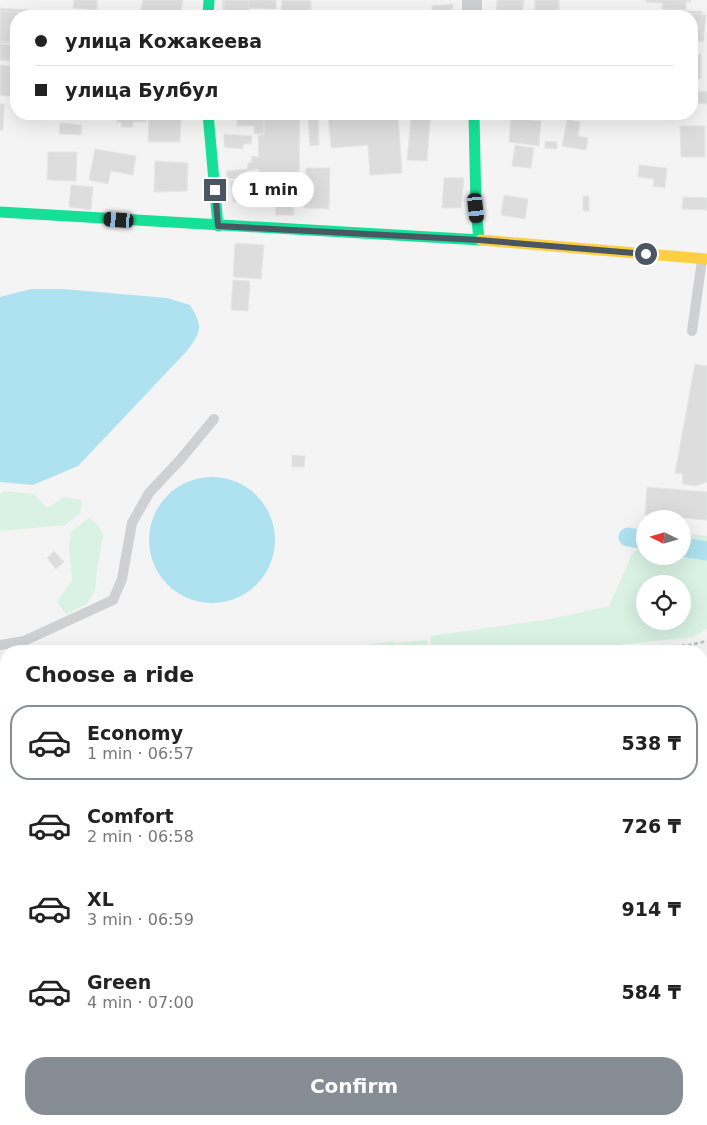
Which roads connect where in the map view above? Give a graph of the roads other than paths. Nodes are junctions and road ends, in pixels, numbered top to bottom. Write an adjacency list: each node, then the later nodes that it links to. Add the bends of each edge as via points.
1 (209, 120): 4 (street)
2 (474, 120): 5 (street)
3 (0, 212): 4 (street)
4 (218, 226): 5 (street)
5 (479, 240): 6 (street)
6 (705, 259): 7 (lane)
7 (692, 331)
8 (214, 418): 9 (lane, via 149,493 132,523 122,579 113,600 24,641)
9 (0, 645)

